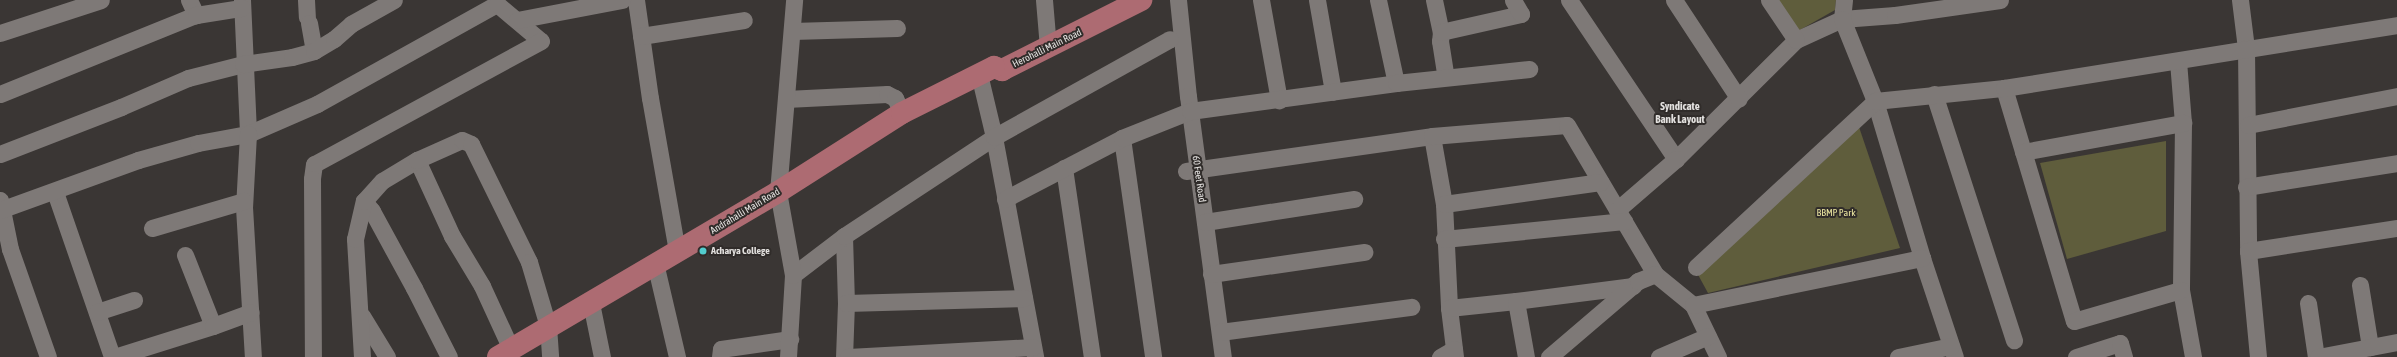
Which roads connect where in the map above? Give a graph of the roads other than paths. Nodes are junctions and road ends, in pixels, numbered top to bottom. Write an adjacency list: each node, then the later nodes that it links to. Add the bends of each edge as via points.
1 (102, 0): 31 (street)
2 (306, 0): 37 (street)
3 (394, 0): 37 (street, via 351,24 334,39)
4 (622, 0): 25 (street)
5 (636, 0): 32 (street)
6 (794, 0): 29 (street)
7 (1044, 0): 35 (street)
8 (1166, 0): 33 (street, 60 Feet Road)
9 (1178, 0): 54 (street, 60 Feet Road)
10 (1261, 0): 51 (street)
11 (1317, 0): 45 (street)
12 (1378, 0): 43 (street)
13 (1434, 0): 30 (street)
14 (1513, 0): 30 (street, via 1521,14)
15 (1569, 0): 63 (street)
16 (1674, 0): 49 (street)
17 (1769, 0): 34 (street)
18 (1844, 0): 24 (street)
19 (2000, 0): 24 (street, via 1895,15)
20 (2240, 0): 36 (street)
21 (1132, 1): 35 (main road, Herohalli Main Road)
22 (242, 4): 23 (street); 39 (street)
23 (192, 7): 46 (street)
24 (1842, 19): 34 (street); 52 (street)
25 (517, 20): 57 (street, via 497,4 317,104); 124 (street, via 542,40 314,164)
26 (744, 20): 32 (street)
27 (2397, 25): 36 (street)
28 (897, 28): 29 (street)
29 (792, 31): 50 (street)
30 (1441, 32): 42 (street)
31 (0, 33)
32 (641, 36): 84 (street)
33 (1170, 39): 54 (street, 60 Feet Road); 59 (street)
34 (1796, 40): 49 (street)
35 (1047, 42): 41 (main road, Herohalli Main Road, via 997,58)
36 (2246, 48): 38 (street); 56 (street)
37 (314, 51): 39 (street, via 292,58)
38 (2178, 61): 44 (street); 55 (street)
39 (243, 64): 57 (street); 62 (street, via 188,78)
40 (1529, 69): 42 (street)
41 (986, 71): 53 (main road, Andrahalli Main Road); 59 (street)
42 (1446, 77): 43 (street)
43 (1396, 83): 45 (street)
44 (2004, 88): 47 (street); 61 (street)
45 (1332, 92): 51 (street)
46 (0, 94)
47 (1934, 94): 52 (street); 114 (street)
48 (2397, 96): 56 (street)
49 (1739, 98): 63 (street)
50 (786, 99): 53 (street, via 887,94 895,98); 71 (street)
51 (1279, 100): 54 (street)
52 (1875, 101): 88 (street); 90 (street)
53 (902, 113): 71 (main road, Andrahalli Main Road)
54 (1184, 113): 60 (street); 67 (street, 60 Feet Road)
55 (2183, 124): 61 (street); 96 (street)
56 (2248, 125): 69 (street)
57 (248, 134): 70 (street, via 138,160); 74 (street)
58 (1432, 136): 67 (street); 68 (street, via 1567,125); 76 (street)
59 (994, 137): 72 (street); 82 (street)
60 (1122, 138): 66 (street); 136 (street)
61 (2023, 152): 96 (street, via 2074,321)
62 (0, 154)
63 (1676, 159): 78 (street)
64 (417, 160): 75 (street, via 382,181); 110 (street, via 462,140 471,144 529,262); 119 (street, via 452,236 482,286)
65 (2397, 163): 69 (street)
66 (1064, 168): 72 (street); 135 (street)
67 (1192, 171): 79 (street, 60 Feet Road); 137 (street, 60 Feet Road)
68 (1600, 182): 76 (street); 78 (street)
69 (2246, 187): 85 (street)
70 (55, 192): 77 (street); 106 (street)
71 (778, 192): 84 (main road, Andrahalli Main Road); 93 (street)
72 (1005, 198): 97 (street)
73 (1354, 199): 79 (street)
74 (244, 201): 80 (street); 107 (street)
75 (364, 202): 108 (street, via 354,239); 127 (street, via 372,211)
76 (1444, 204): 83 (street)
77 (1, 206): 121 (street, via 10,249)
78 (1621, 215): 83 (street); 92 (street)
79 (1205, 222): 91 (street, 60 Feet Road)
80 (152, 228)
81 (2397, 228): 85 (street)
82 (844, 236): 93 (street); 100 (street)
83 (1444, 239): 105 (street)
84 (677, 251): 89 (main road, Andrahalli Main Road)
85 (2248, 251): 147 (street)
86 (1364, 252): 91 (street)
87 (185, 255): 109 (street)
88 (1922, 258): 103 (street); 117 (street)
89 (655, 263): 101 (main road, Andrahalli Main Road); 130 (street)
90 (1696, 267)
91 (1211, 274): 111 (street, 60 Feet Road)
92 (1655, 274): 95 (street); 103 (street)
93 (793, 275): 113 (street)
94 (2360, 285): 116 (street)
95 (1632, 286): 99 (street); 140 (street)
96 (2181, 290): 146 (street)
97 (1024, 298): 100 (street); 118 (street)
98 (134, 300): 106 (street)
99 (1516, 301): 105 (street); 139 (street)
100 (846, 302): 133 (street)
101 (591, 303): 110 (main road, Andrahalli Main Road); 129 (street)
102 (2308, 303): 148 (street)
103 (1693, 305): 112 (street)
104 (1411, 307): 111 (street)
105 (1449, 308): 120 (street)
106 (97, 312): 122 (street)
107 (250, 312): 109 (street); 123 (street)
108 (360, 314): 125 (street); 126 (street)
109 (213, 326): 122 (street)
110 (548, 326): 119 (main road, Andrahalli Main Road); 128 (street)
111 (1220, 332): 138 (street, 60 Feet Road)
112 (1708, 336): 141 (street); 142 (street)
113 (790, 339): 131 (street, via 721,349); 132 (street)
114 (2014, 340)
115 (2397, 342): 116 (street)
116 (2370, 347): 148 (street)
117 (1953, 351): 143 (street)
118 (1034, 352): 134 (street)
119 (504, 353)
120 (1450, 354)
121 (48, 357)
122 (113, 357)
123 (253, 357)
124 (313, 357)
125 (362, 357)
126 (387, 357)
127 (449, 357)
128 (550, 357)
129 (602, 357)
130 (678, 357)
131 (720, 357)
132 (788, 357)
133 (844, 357)
134 (848, 357)
135 (1092, 357)
136 (1153, 357)
137 (1211, 357)
138 (1223, 357)
139 (1526, 357)
140 (1549, 357)
141 (1659, 357)
142 (1718, 357)
143 (1898, 357)
144 (2076, 357): 145 (street, via 2120,343)
145 (2124, 357)
146 (2193, 357)
147 (2258, 357)
148 (2317, 357)

